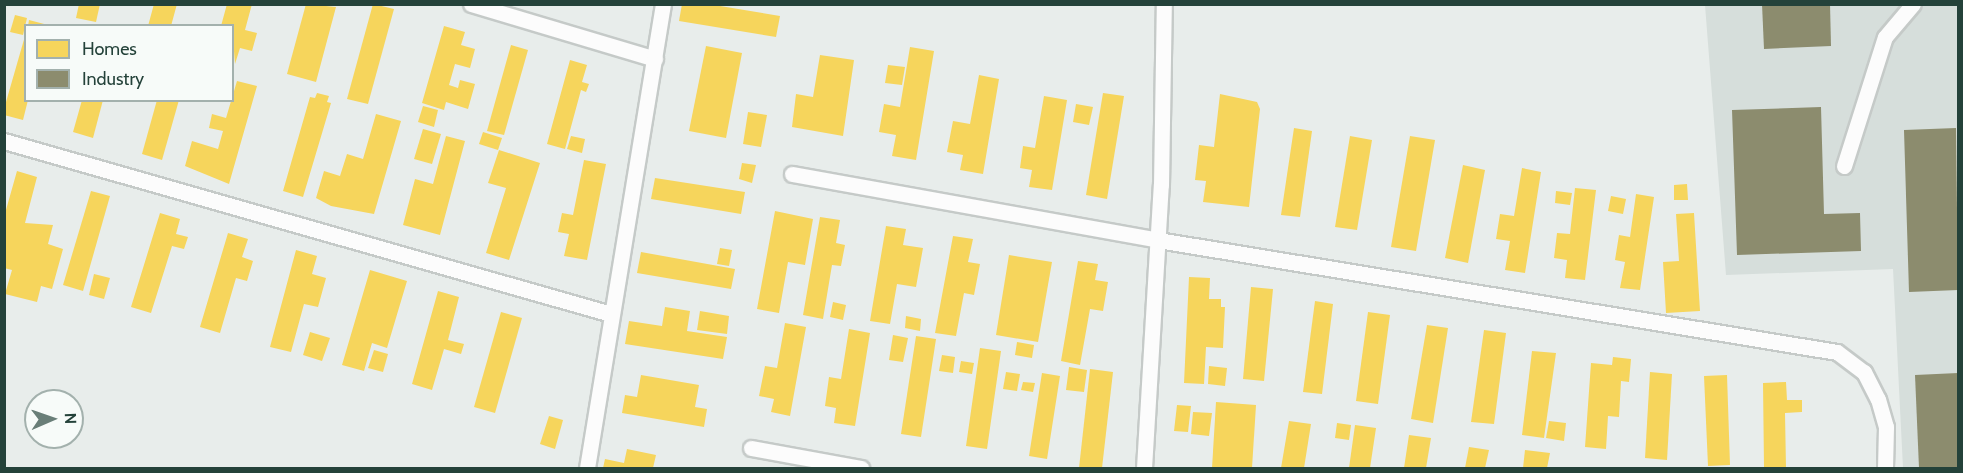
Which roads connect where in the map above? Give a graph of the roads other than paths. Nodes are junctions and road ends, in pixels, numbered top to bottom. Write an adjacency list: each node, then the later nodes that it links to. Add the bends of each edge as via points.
1 (471, 4): 5 (lane)
2 (663, 4): 5 (lane)
3 (1164, 4): 9 (lane)
4 (1913, 4): 7 (lane, via 1885,37)
5 (655, 59): 10 (lane)
6 (4, 141): 10 (lane)
7 (1844, 166)
8 (792, 174): 9 (lane)
9 (1158, 240): 14 (lane); 15 (lane, via 1836,352 1864,372 1878,399 1886,427)
10 (610, 314): 12 (lane)
11 (751, 448): 13 (lane)
12 (587, 468)
13 (861, 468)
14 (1144, 468)
15 (1885, 468)

